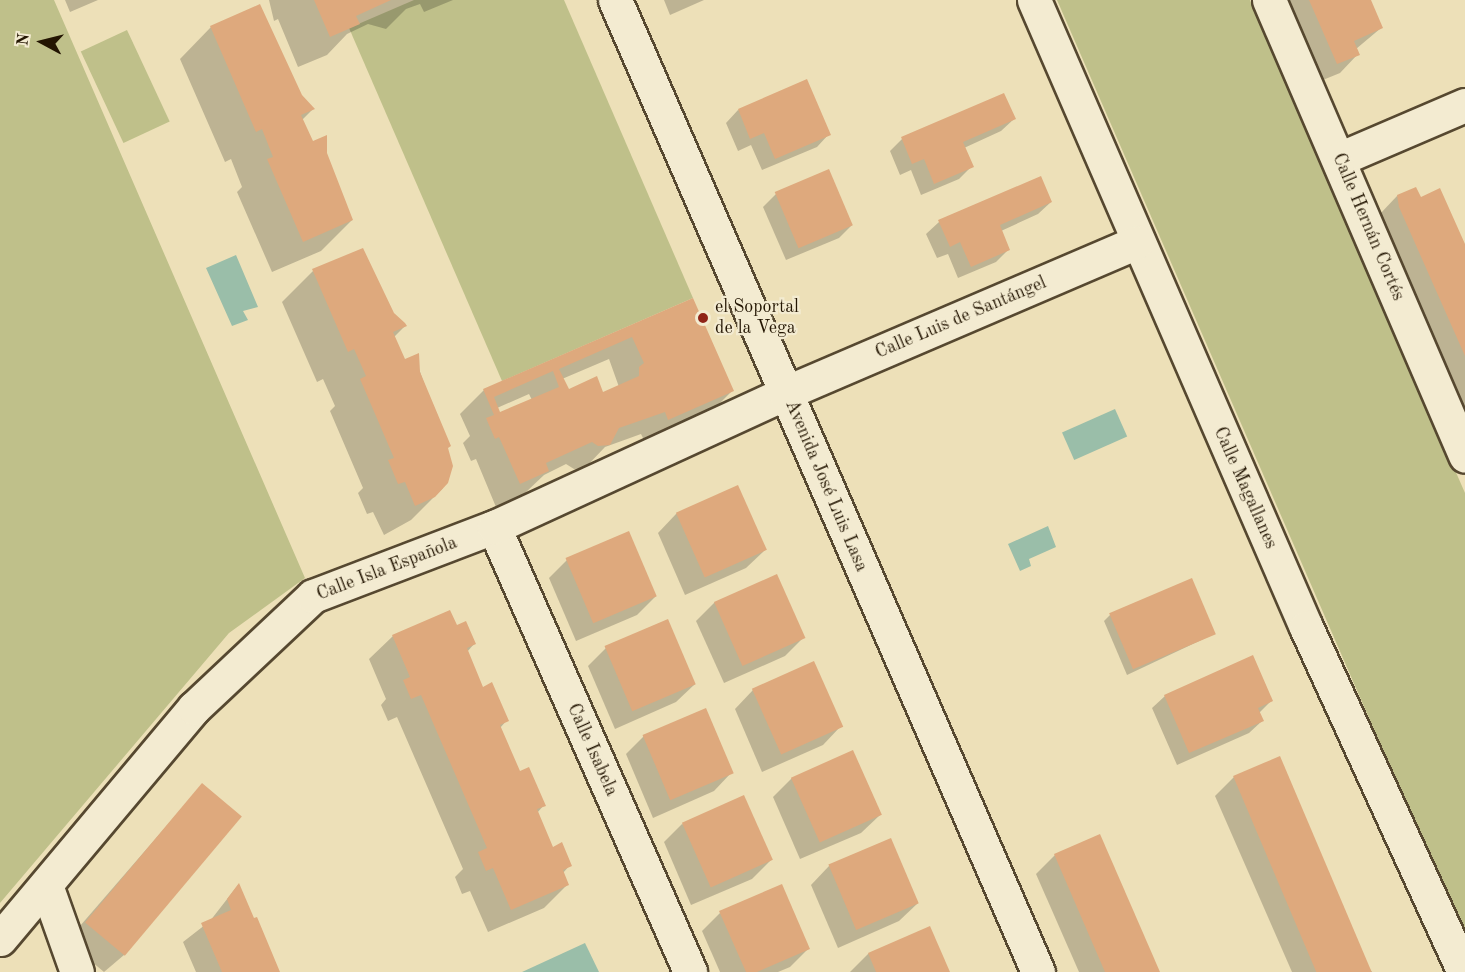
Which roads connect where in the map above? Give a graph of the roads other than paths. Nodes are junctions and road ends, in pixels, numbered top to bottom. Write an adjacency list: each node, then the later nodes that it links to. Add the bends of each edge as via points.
1 (615, 0): 7 (street, Avenida José Luis Lasa)
2 (1034, 0): 6 (street, Calle Magallanes)
3 (1269, 0): 5 (street, Calle Hernán Cortés)
4 (1465, 105): 5 (street)
5 (1339, 159): 8 (street, Calle Hernán Cortés)
6 (1137, 242): 7 (street, Calle Luis de Santángel); 15 (street, Calle Magallanes, via 1306,627)
7 (785, 393): 9 (street, Calle Isla Española); 14 (street, Avenida José Luis Lasa)
8 (1465, 456)
9 (494, 527): 10 (street, Calle Isla Española, via 313,596 194,708); 13 (street, Calle Isabela)
10 (46, 885): 11 (street, Calle Isla Española); 12 (street)
11 (0, 939)
12 (77, 972)
13 (690, 972)
14 (1038, 972)
15 (1464, 972)

